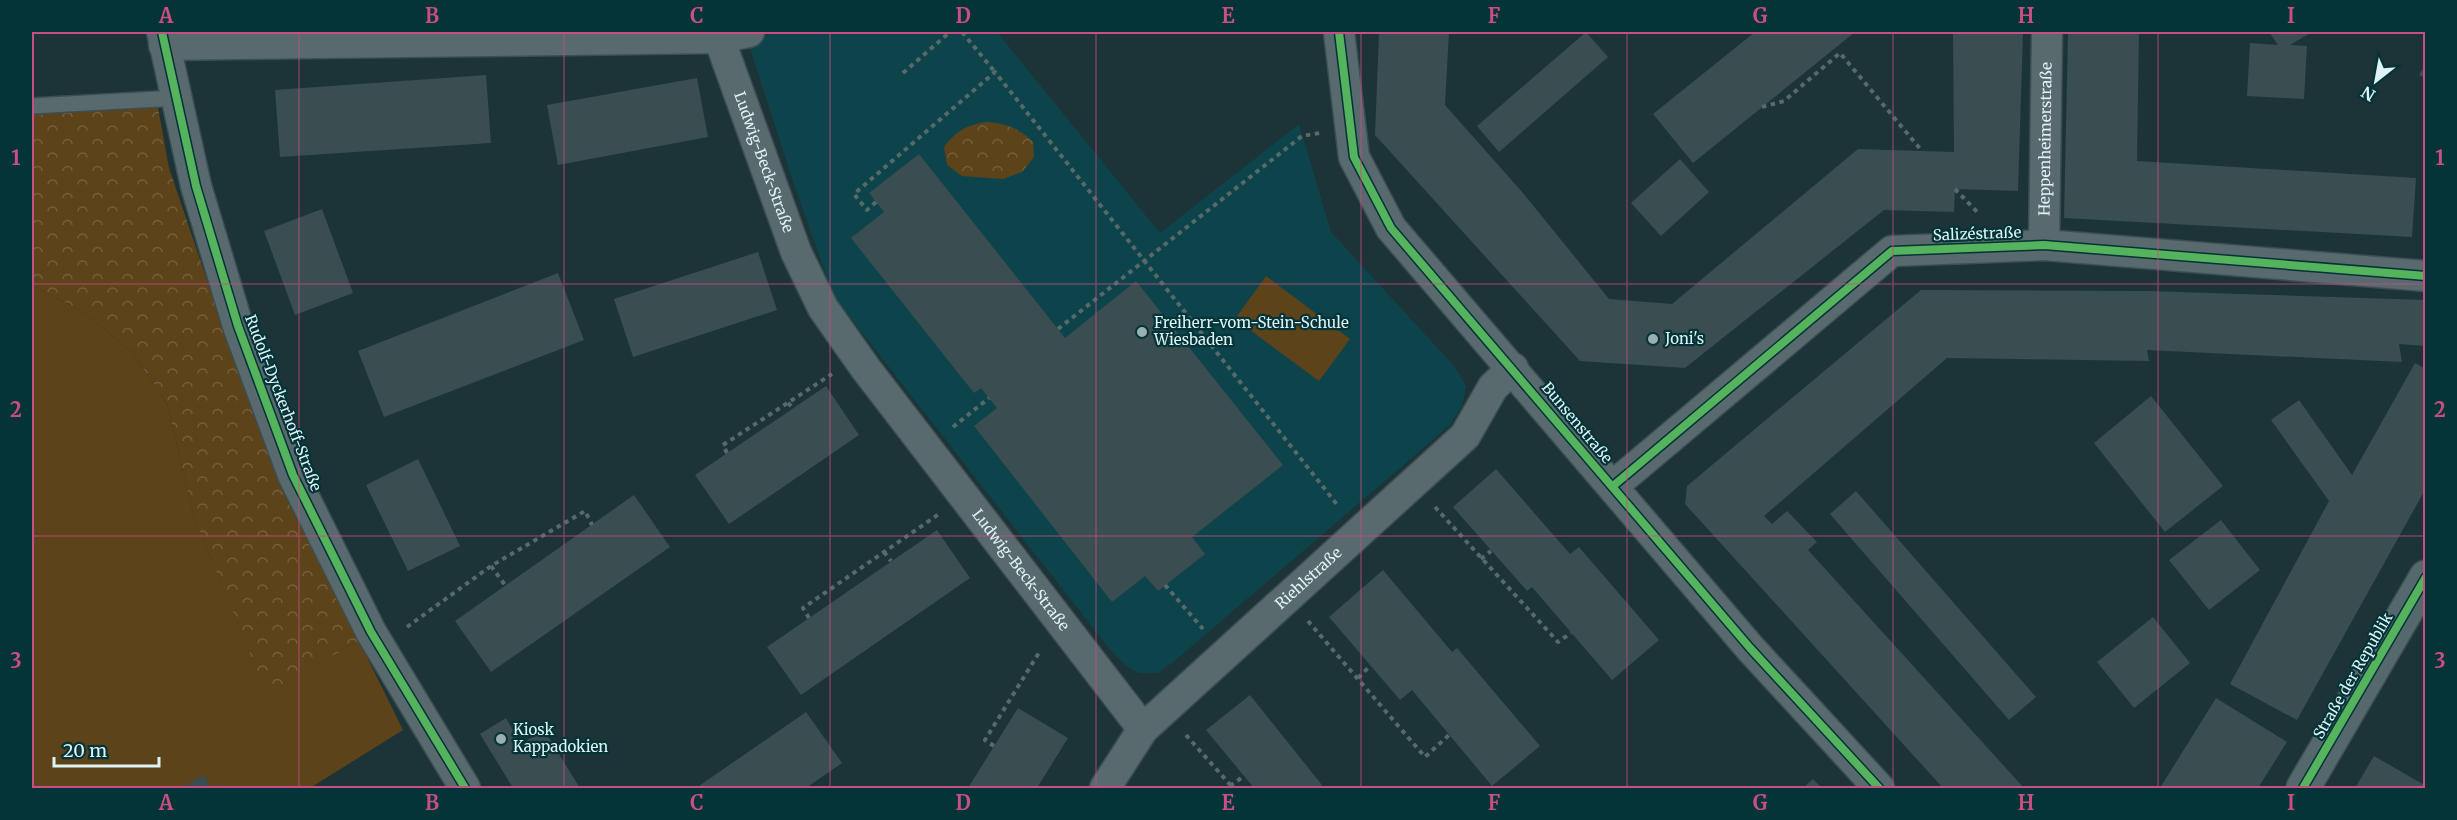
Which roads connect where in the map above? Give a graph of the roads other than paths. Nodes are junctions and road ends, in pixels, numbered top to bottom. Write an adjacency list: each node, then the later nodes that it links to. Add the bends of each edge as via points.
1 (749, 32): 5 (street)
2 (1339, 32): 10 (street, Bunsenstraße, via 1354,157 1391,228)
3 (2047, 32): 8 (street, Heppenheimerstraße)
4 (163, 38): 5 (street); 6 (street, Rudolf-Dyckerhoff-Straße)
5 (719, 38): 13 (street, Ludwig-Beck-Straße, via 796,252 823,308 1060,620)
6 (177, 98): 7 (lane); 14 (street, Rudolf-Dyckerhoff-Straße, via 196,186 238,326 293,475 380,647)
7 (32, 106)
8 (2044, 245): 9 (street, Salizéstraße); 11 (street, Salizéstraße, via 1892,251)
9 (2426, 276)
10 (1513, 368): 11 (street, Bunsenstraße); 13 (street, Riehlstraße, via 1493,387 1465,436)
11 (1613, 486): 16 (street, Bunsenstraße, via 1750,648)
12 (2426, 577): 17 (street, Straße der Republik)
13 (1154, 719): 15 (street, Riehlstraße)
14 (465, 789)
15 (1105, 789)
16 (1879, 789)
17 (2303, 789)

